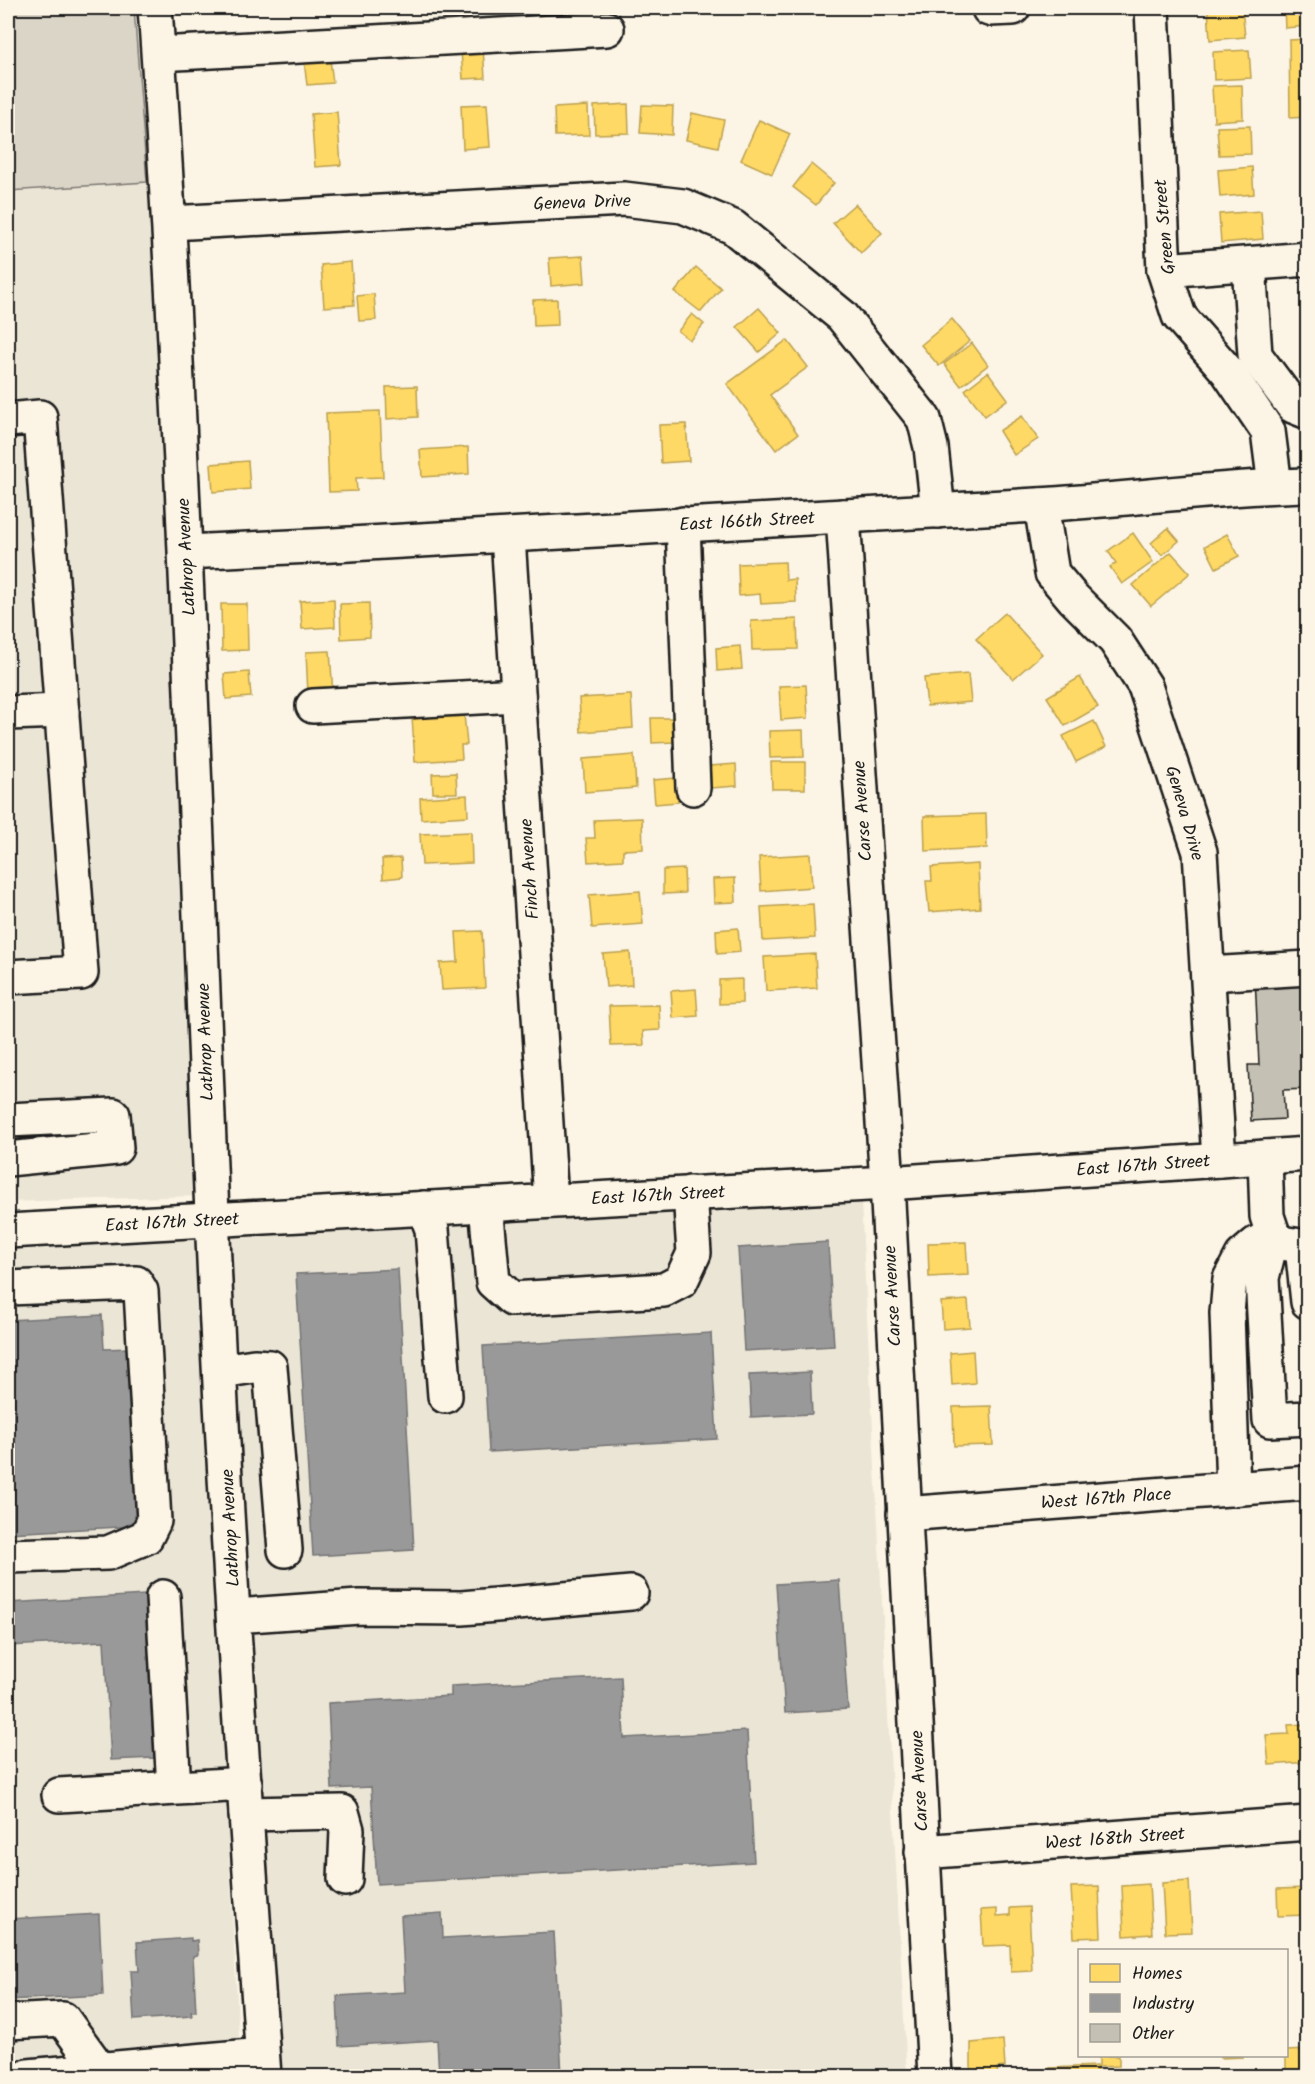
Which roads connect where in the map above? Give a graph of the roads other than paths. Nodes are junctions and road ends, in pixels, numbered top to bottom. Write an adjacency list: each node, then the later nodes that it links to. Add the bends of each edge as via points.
1 (155, 8): 4 (street, Lathrop Avenue)
2 (1152, 8): 8 (street, Green Street)
3 (607, 29): 4 (street)
4 (159, 54): 5 (street, Lathrop Avenue)
5 (170, 223): 14 (street, Geneva Drive, via 624,199 683,206 733,227 842,316 924,418); 18 (street, Lathrop Avenue)
6 (1308, 260): 7 (street)
7 (1249, 264): 8 (street); 9 (street, via 1255,355 1293,406)
8 (1164, 270): 12 (street, Green Street, via 1179,316 1228,372 1268,431)
9 (1308, 412)
10 (8, 420): 21 (street, via 40,417)
11 (1308, 485): 12 (street, East 166th Street)
12 (1275, 486): 13 (street, East 166th Street)
13 (1041, 505): 14 (street, East 166th Street); 25 (street, Geneva Drive, via 1052,573 1115,640 1145,686 1200,852)
14 (938, 511): 15 (street, East 166th Street)
15 (843, 516): 16 (street, East 166th Street); 32 (street, Carse Avenue)
16 (683, 524): 17 (street, East 166th Street); 23 (street)
17 (508, 537): 18 (street, East 166th Street); 19 (street, Finch Avenue)
18 (186, 552): 37 (street, Lathrop Avenue)
19 (518, 695): 20 (street); 34 (street, Finch Avenue)
20 (313, 706)
21 (62, 711): 22 (street); 26 (street, via 81,973)
22 (8, 713)
23 (693, 788)
24 (1308, 968): 25 (street)
25 (1208, 974): 31 (street, Geneva Drive)
26 (8, 976)
27 (8, 1120): 30 (street, via 113,1115 116,1148)
28 (1308, 1154): 29 (street, East 167th Street)
29 (1265, 1157): 31 (street, East 167th Street); 39 (street, via 1267,1216)
30 (8, 1159)
31 (1219, 1160): 32 (street, East 167th Street)
32 (886, 1183): 33 (street, East 167th Street); 48 (street, Carse Avenue)
33 (690, 1193): 34 (street, East 167th Street); 35 (street, via 694,1254 681,1281 664,1290 588,1296 512,1299 493,1282)
34 (551, 1201): 35 (street, East 167th Street)
35 (486, 1205): 36 (street, East 167th Street)
36 (424, 1208): 37 (street, East 167th Street); 44 (street, via 432,1228)
37 (212, 1220): 38 (street, East 167th Street); 43 (street, Lathrop Avenue)
38 (8, 1231)
39 (1273, 1234): 40 (street, via 1281,1243); 45 (street, via 1262,1278 1270,1420); 47 (street, via 1242,1256 1230,1279 1227,1313)
40 (1305, 1247): 42 (street)
41 (8, 1288): 50 (street, via 136,1283 141,1291 154,1521 146,1537 108,1553)
42 (1308, 1302)
43 (221, 1371): 49 (street, via 270,1367); 53 (street, Lathrop Avenue)
44 (445, 1396)
45 (1308, 1418)
46 (1308, 1483): 47 (street, West 167th Place)
47 (1233, 1489): 48 (street, West 167th Place)
48 (904, 1514): 58 (street, Carse Avenue)
49 (285, 1550)
50 (8, 1556)
51 (631, 1593): 53 (street, via 462,1608 359,1607)
52 (163, 1597): 54 (street)
53 (235, 1616): 56 (street, Lathrop Avenue)
54 (174, 1788): 55 (street); 56 (street)
55 (58, 1794)
56 (245, 1799): 59 (street, via 342,1812 347,1830); 61 (street, Lathrop Avenue)
57 (1308, 1823): 58 (street, West 168th Street)
58 (922, 1852): 64 (street, Carse Avenue)
59 (345, 1879)
60 (8, 2022): 62 (street, via 63,2019)
61 (263, 2066): 62 (street)
62 (100, 2073): 63 (street)
63 (28, 2076)
64 (935, 2076)

